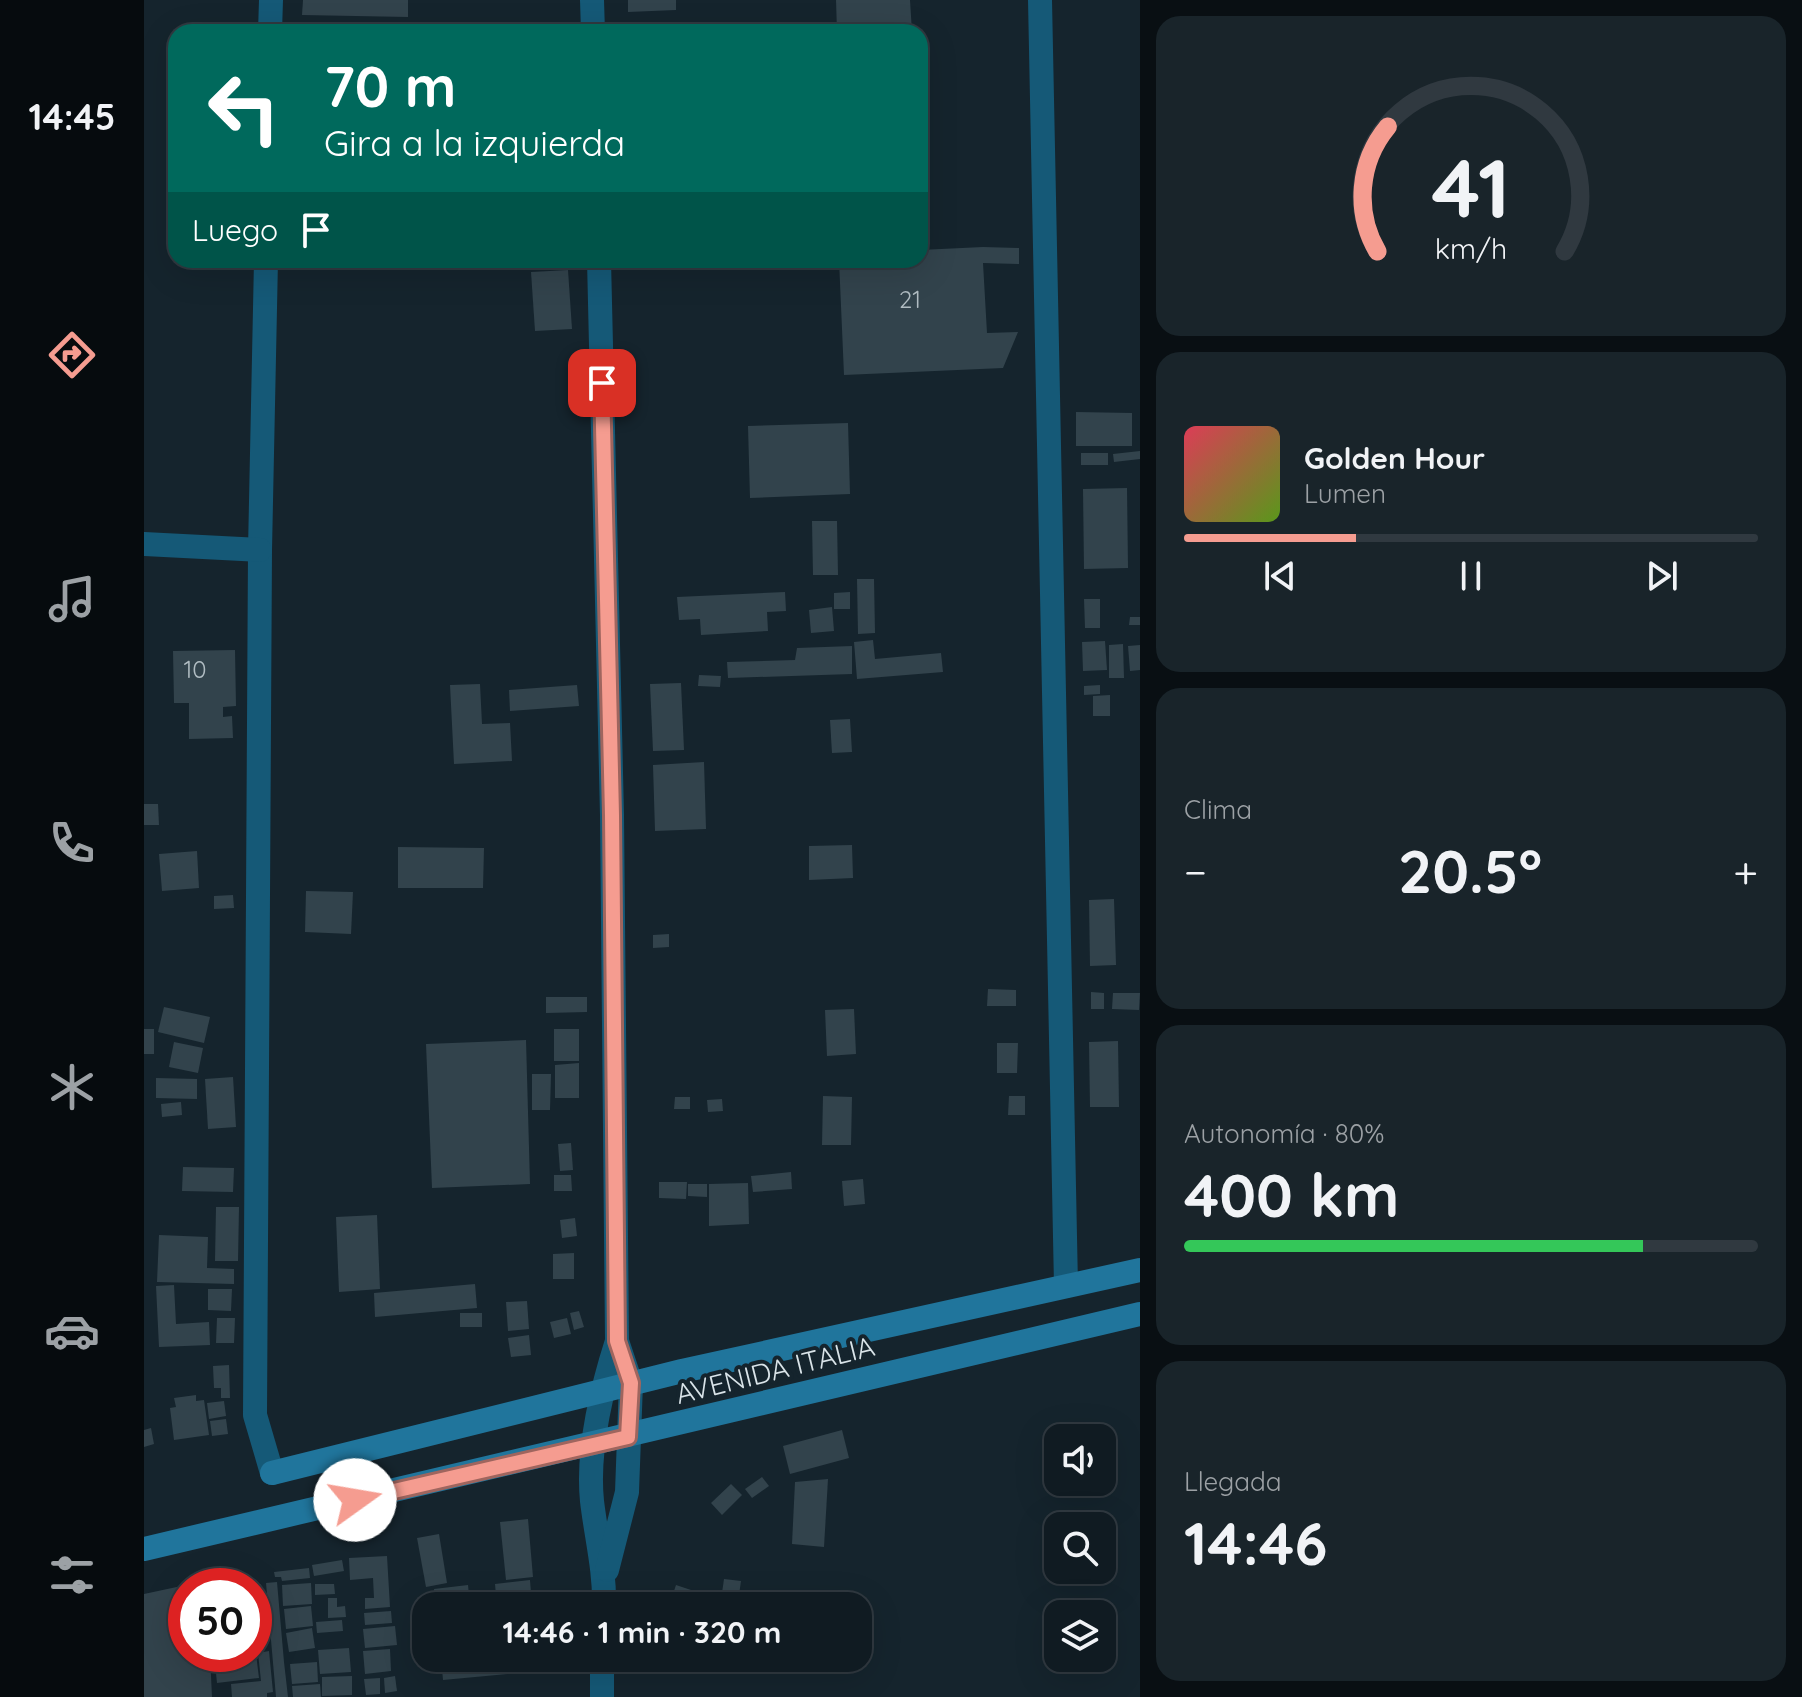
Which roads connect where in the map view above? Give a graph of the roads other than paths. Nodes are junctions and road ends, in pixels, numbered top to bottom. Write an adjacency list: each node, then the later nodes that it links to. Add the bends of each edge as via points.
1 (271, 0): 4 (street)
2 (592, 0): 5 (street)
3 (1040, 0): 11 (street)
4 (270, 24)
5 (593, 24)
6 (266, 268): 9 (street)
7 (599, 268): 13 (street)
8 (144, 544): 9 (street)
9 (260, 550): 18 (street, via 255,1415)
10 (1140, 1270): 11 (main road)
11 (1066, 1286): 14 (main road)
12 (1140, 1314): 16 (main road, AVENIDA ITALIA)
13 (617, 1341): 14 (street); 15 (street)
14 (631, 1383): 15 (main road); 16 (street)
15 (602, 1390): 17 (street); 18 (main road)
16 (628, 1437): 17 (main road, AVENIDA ITALIA); 20 (street, via 627,1492)
17 (595, 1444): 19 (main road, AVENIDA ITALIA); 20 (street, via 592,1497)
18 (272, 1473)
19 (144, 1549)
20 (605, 1580): 21 (street)
21 (605, 1592)
22 (602, 1672): 23 (street)
23 (602, 1697)

